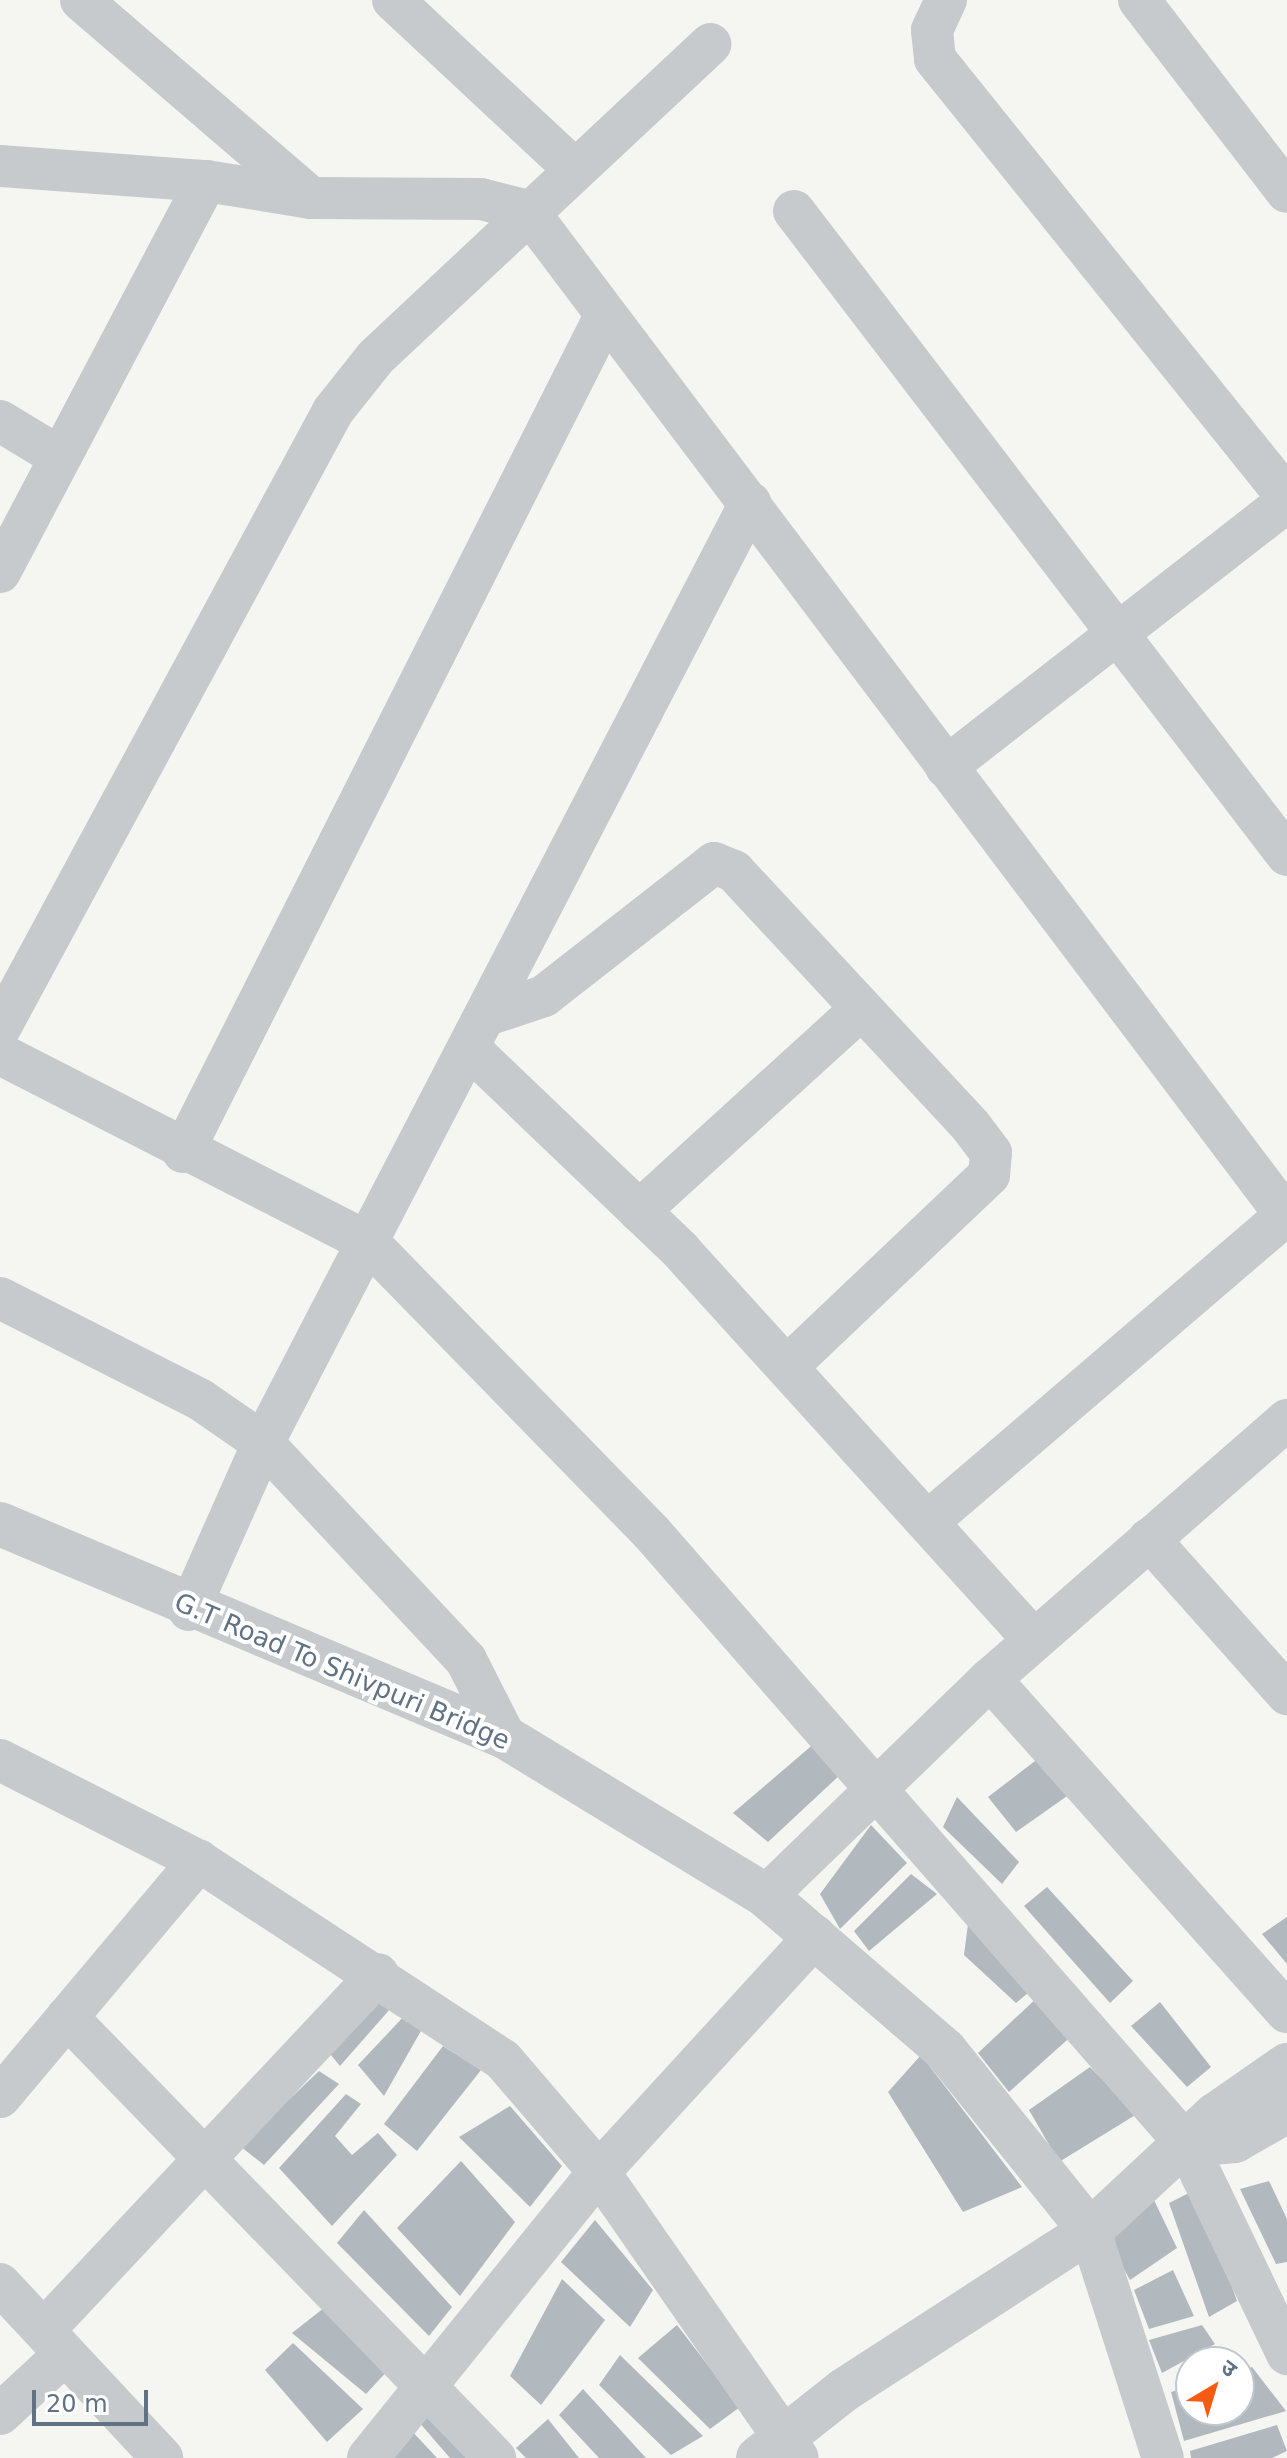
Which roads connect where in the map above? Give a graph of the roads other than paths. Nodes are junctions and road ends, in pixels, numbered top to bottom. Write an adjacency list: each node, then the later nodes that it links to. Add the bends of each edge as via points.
1 (81, 0): 10 (street)
2 (393, 0): 7 (street)
3 (945, 0): 16 (street, via 932,30 935,59)
4 (1139, 0): 9 (street)
5 (710, 44): 7 (street)
6 (0, 166): 8 (street)
7 (575, 170): 11 (street)
8 (206, 181): 10 (street); 15 (street)
9 (1287, 192)
10 (311, 198): 11 (street, via 481,199)
11 (528, 211): 13 (street); 23 (street, via 376,357 333,411)
12 (794, 211): 19 (street)
13 (605, 316): 17 (street); 26 (street)
14 (0, 421): 15 (street)
15 (58, 456): 18 (street)
16 (1287, 500): 19 (street)
17 (750, 503): 20 (street); 24 (street)
18 (0, 572)
19 (1120, 633): 20 (street); 21 (street)
20 (946, 767): 28 (street)
21 (1287, 855)
22 (861, 1009): 24 (street, via 734,871 714,863 544,996); 27 (street); 31 (street, via 977,1133 994,1165)
23 (0, 1028)
24 (479, 1032): 27 (street); 29 (street)
25 (0, 1054): 26 (street)
26 (183, 1152): 29 (street)
27 (639, 1211): 31 (street)
28 (1286, 1216): 34 (street)
29 (369, 1243): 33 (street); 43 (street, via 651,1532)
30 (0, 1298): 33 (street, via 201,1400)
31 (788, 1366): 34 (street)
32 (1287, 1420): 36 (street)
33 (263, 1443): 37 (street); 41 (street, via 466,1660)
34 (930, 1520): 38 (street)
35 (0, 1524): 37 (street, G.T Road To Shivpuri Bridge)
36 (1149, 1539): 38 (street); 40 (street)
37 (189, 1610): 41 (street, G.T Road To Shivpuri Bridge)
38 (1034, 1640): 39 (street)
39 (990, 1679): 43 (street); 48 (street)
40 (1287, 1694)
41 (505, 1737): 45 (street, G.T Road To Shivpuri Bridge)
42 (2, 1765): 44 (street)
43 (876, 1784): 45 (street); 53 (street)
44 (199, 1861): 47 (street); 49 (street)
45 (766, 1896): 46 (street, G.T Road To Shivpuri Bridge)
46 (815, 1936): 55 (street); 56 (street, G.T Road To Shivpuri Bridge, via 945,2050)
47 (378, 1974): 54 (street); 55 (street, via 503,2060)
48 (1287, 2012)
49 (67, 2017): 51 (street); 54 (street)
50 (1287, 2065): 53 (street, via 1226,2106)
51 (0, 2097)
52 (1287, 2111): 53 (street, via 1235,2141)
53 (1187, 2145): 56 (street); 59 (street)
54 (208, 2163): 58 (street); 60 (street)
55 (599, 2172): 60 (street); 62 (street)
56 (1090, 2231): 62 (street, via 844,2390); 66 (street)
57 (0, 2284): 58 (street)
58 (54, 2342): 61 (street); 63 (street)
59 (1287, 2354)
60 (430, 2387): 64 (street); 65 (street)
61 (0, 2414)
62 (781, 2451)
63 (162, 2458)
64 (368, 2458)
65 (495, 2458)
66 (1163, 2458)

